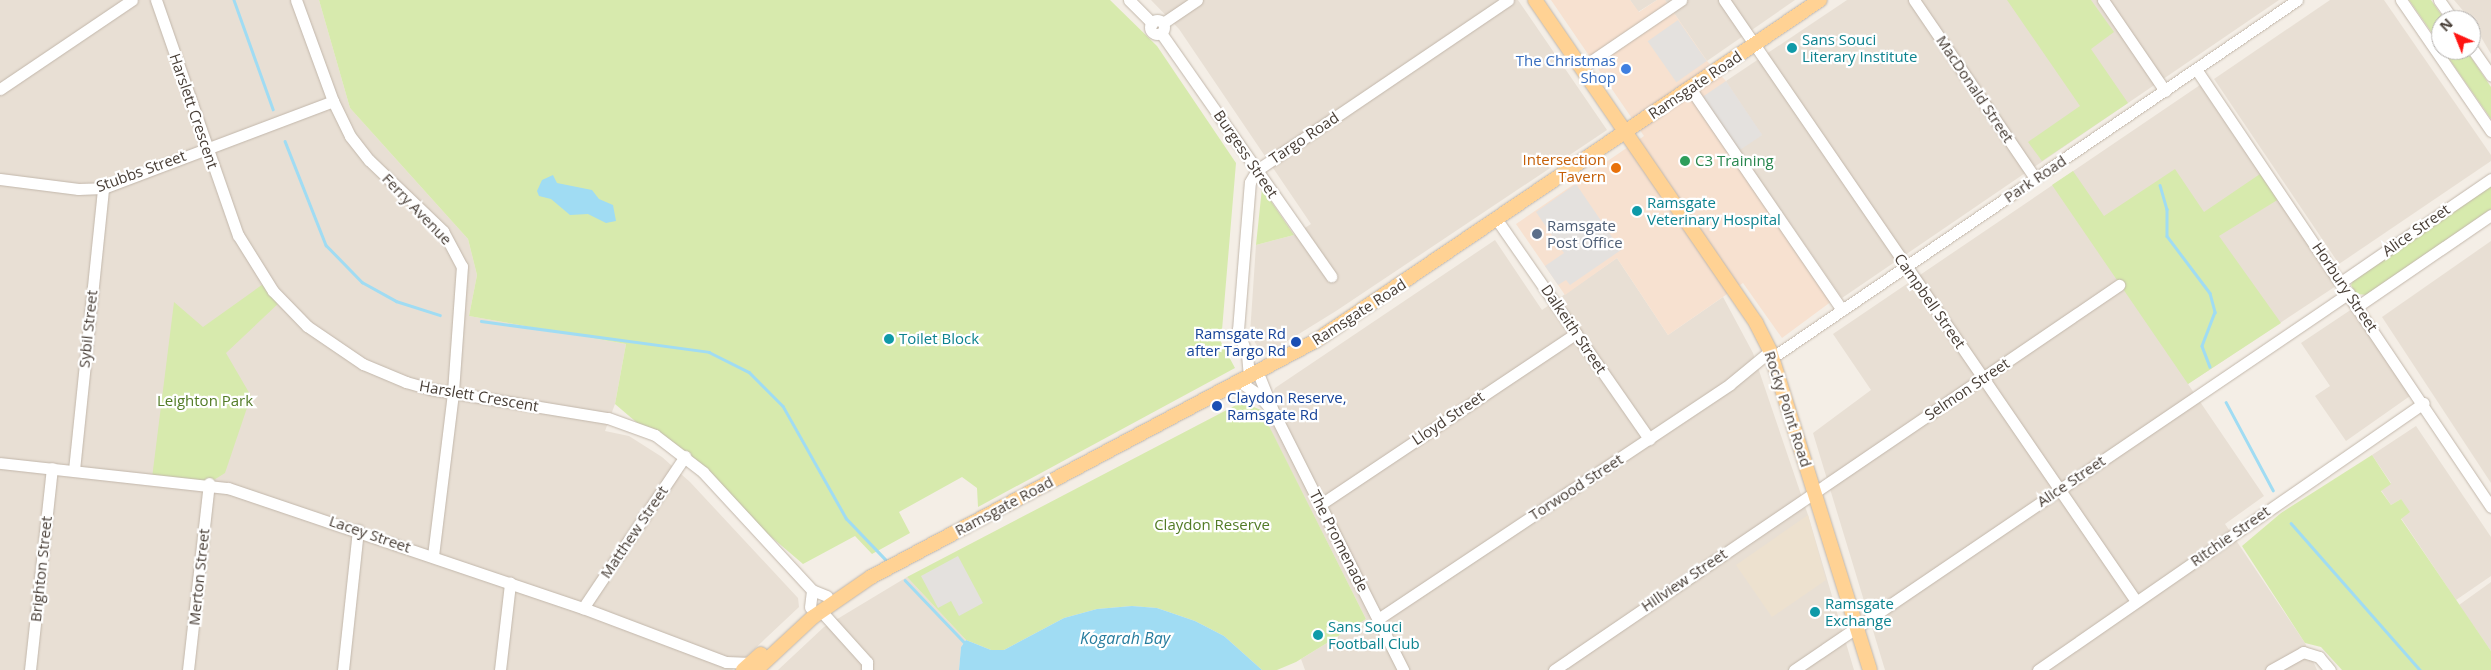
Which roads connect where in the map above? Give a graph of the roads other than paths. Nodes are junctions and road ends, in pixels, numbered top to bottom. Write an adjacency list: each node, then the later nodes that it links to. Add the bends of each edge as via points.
1 (132, 0): 22 (street)
2 (156, 0): 27 (street, Harslett Crescent)
3 (296, 0): 24 (street, Ferry Avenue)
4 (1128, 0): 15 (street, Burgess Street)
5 (1197, 0): 15 (street)
6 (1508, 0): 28 (street, Targo Road)
7 (1535, 0): 18 (main road, Rocky Point Road)
8 (1681, 0): 18 (street)
9 (1724, 0): 16 (street, Campbell Street)
10 (1820, 0): 16 (main road, Ramsgate Road)
11 (1914, 0): 29 (street, MacDonald Street)
12 (2102, 0): 23 (street)
13 (2401, 0): 25 (street)
14 (2294, 1): 19 (street, Park Road)
15 (1159, 26): 28 (street, Burgess Street)
16 (1754, 44): 21 (main road, Ramsgate Road); 35 (street, Campbell Street)
17 (2480, 60): 20 (street)
18 (1581, 68): 26 (main road, Rocky Point Road)
19 (2196, 69): 23 (street, Park Road); 37 (street, Horbury Street)
20 (2491, 76)
21 (1690, 88): 26 (main road, Ramsgate Road); 41 (street)
22 (0, 89)
23 (2165, 91): 29 (street, Park Road)
24 (333, 101): 27 (street, Stubbs Street); 47 (street, Ferry Avenue, via 358,147 443,231 458,253 463,280)
25 (2491, 131)
26 (1626, 133): 34 (main road, Ramsgate Road); 43 (main road, Rocky Point Road, via 1756,323)
27 (207, 147): 32 (street, Stubbs Street); 47 (street, Harslett Crescent, via 238,235 266,282 292,312 323,339 363,364 406,382)
28 (1257, 170): 36 (street, Burgess Street); 44 (street, Targo Road, via 1250,182 1238,330)
29 (2036, 178): 35 (street, Park Road)
30 (0, 179): 32 (street, Stubbs Street, via 78,189)
31 (2491, 179): 37 (street, Alice Street)
32 (102, 188): 54 (street, Sybil Street)
33 (2491, 215): 40 (street, Alice Street)
34 (1497, 220): 42 (street, Dalkeith Street); 45 (main road, Ramsgate Road, via 1343,324)
35 (1906, 266): 41 (street, Park Road); 46 (street, Campbell Street)
36 (1330, 276)
37 (2341, 282): 39 (street, Horbury Street)
38 (2119, 285): 46 (street, Selmon Street)
39 (2349, 293): 40 (street, Horbury Street); 56 (street, Alice Street)
40 (2358, 306): 48 (street, Horbury Street)
41 (1842, 310): 43 (street, Park Road)
42 (1576, 333): 50 (street, Dalkeith Street); 58 (street, Lloyd Street)
43 (1772, 354): 50 (street, Torwood Street); 57 (main road, Rocky Point Road)
44 (1247, 355): 45 (street); 45 (street, Targo Road)
45 (1253, 375): 49 (street, The Promenade); 49 (street, The Promenade, via 1259,395); 62 (main road, Ramsgate Road)
46 (1983, 377): 56 (street, Campbell Street); 57 (street, Selmon Street)
47 (453, 393): 51 (street, Harslett Crescent, via 608,418 655,435); 61 (street, Ferry Avenue)
48 (2423, 403): 59 (street, Horbury Street); 66 (street, Ritchie Street)
49 (1274, 414): 58 (street, The Promenade)
50 (1649, 439): 69 (street, Torwood Street)
51 (685, 456): 64 (street, Harslett Crescent); 67 (street, Matthew Street)
52 (0, 463): 53 (street, Lacey Street)
53 (52, 468): 54 (street, Lacey Street); 73 (street, Brighton Street)
54 (74, 470): 55 (street, Lacey Street)
55 (209, 483): 60 (street, Lacey Street); 74 (street, Merton Street)
56 (2059, 489): 66 (street, Campbell Street); 70 (street, Alice Street)
57 (1815, 493): 70 (main road, Rocky Point Road); 79 (street, Hillview Street)
58 (1321, 504): 69 (street, The Promenade)
59 (2491, 508)
60 (358, 530): 61 (street, Lacey Street); 75 (street)
61 (433, 556): 63 (street, Lacey Street)
62 (871, 577): 65 (main road, Ramsgate Road); 68 (main road, Ramsgate Road)
63 (510, 583): 67 (street, Lacey Street); 76 (street)
64 (812, 590): 65 (street, Harslett Crescent); 68 (street)
65 (827, 596): 68 (main road, Ramsgate Road)
66 (2136, 601): 82 (street, Ritchie Street)
67 (583, 608): 71 (street, Lacey Street)
68 (815, 609): 72 (main road, Ramsgate Road); 77 (street, via 867,662)
69 (1378, 619): 78 (street, The Promenade)
70 (1856, 627): 80 (street, Alice Street); 81 (main road, Rocky Point Road)
71 (728, 666): 72 (street, Lacey Street)
72 (750, 668)
73 (30, 670)
74 (188, 670)
75 (343, 670)
76 (500, 670)
77 (867, 670)
78 (1402, 670)
79 (1554, 670)
80 (1794, 670)
81 (1870, 670)
82 (2038, 670)
83 (2271, 670): 84 (street, via 2302,652 2319,657)
84 (2330, 670)

